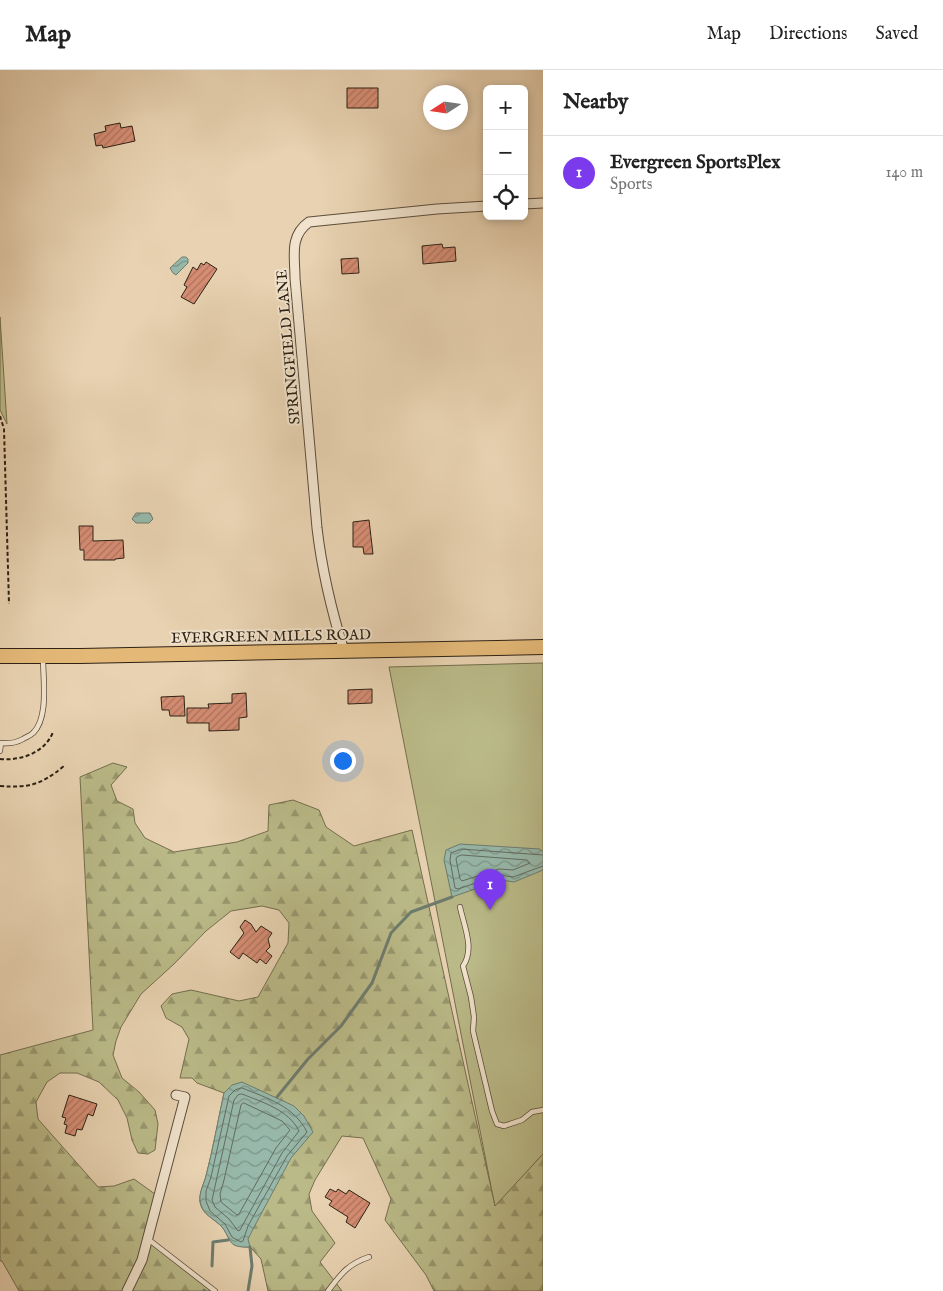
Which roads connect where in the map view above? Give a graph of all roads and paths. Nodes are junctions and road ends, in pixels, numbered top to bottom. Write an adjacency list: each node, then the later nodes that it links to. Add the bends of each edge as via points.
1 (543, 203): 2 (street)
2 (528, 204)
3 (483, 206): 8 (street, SPRINGFIELD LANE, via 309,222 300,228 295,238 321,562)
4 (0, 416): 5 (path, via 4,429)
5 (10, 604)
6 (543, 647): 8 (main road, EVERGREEN MILLS ROAD)
7 (0, 650): 9 (lane)
8 (344, 651): 10 (main road, EVERGREEN MILLS ROAD)
9 (0, 656): 10 (main road, EVERGREEN MILLS ROAD)
10 (43, 656): 12 (lane, via 44,704 40,723 32,734 19,741)
11 (53, 732): 14 (path, via 51,738 32,754)
12 (0, 743): 13 (lane)
13 (0, 751)
14 (0, 759)
15 (64, 766): 16 (path, via 32,785)
16 (0, 786)
17 (460, 907): 19 (lane, via 470,950 463,966 471,997 473,1031 492,1111 498,1124 504,1126)
18 (176, 1095): 20 (street, via 185,1097)
19 (543, 1110)
20 (148, 1239): 22 (street); 23 (lane)
21 (369, 1257): 24 (lane, via 345,1269)
22 (127, 1291)
23 (216, 1291)
24 (328, 1291)

